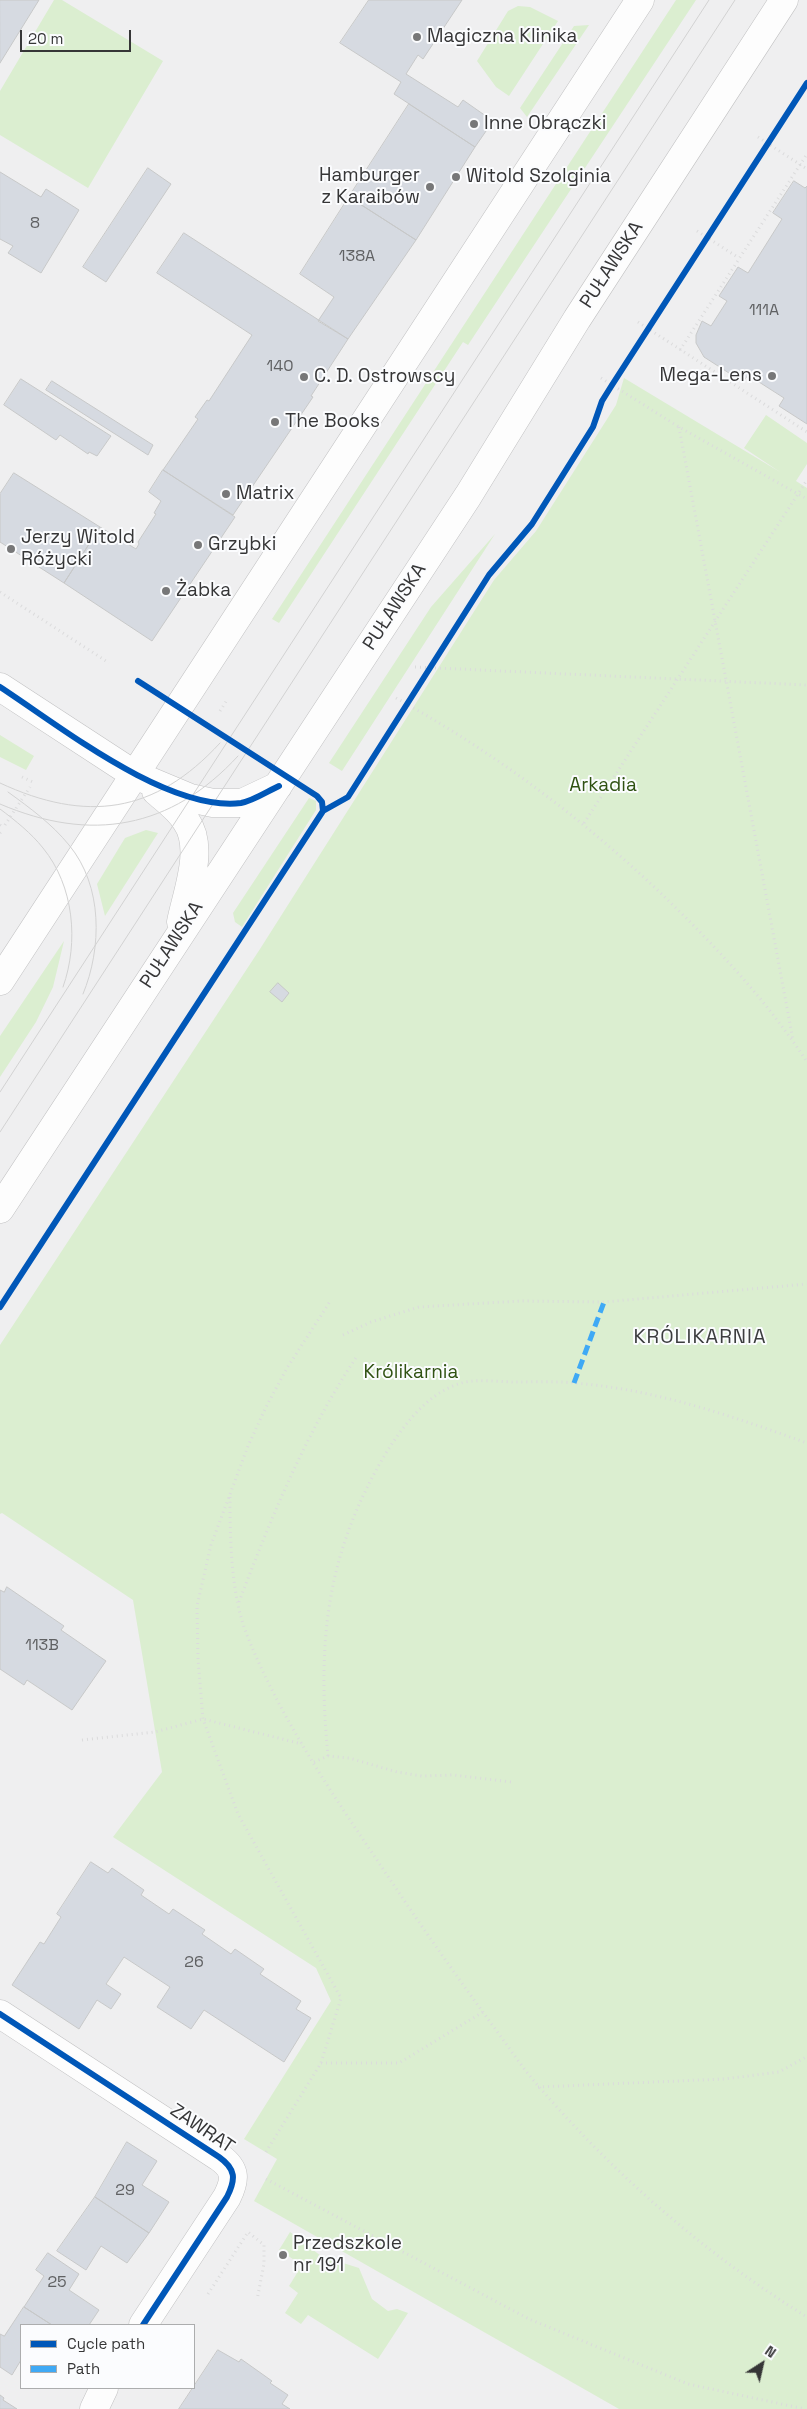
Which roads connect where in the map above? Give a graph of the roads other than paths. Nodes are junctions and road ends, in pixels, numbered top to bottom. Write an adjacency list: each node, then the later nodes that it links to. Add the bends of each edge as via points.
1 (640, 0): 4 (main road)
2 (784, 0): 5 (main road, PUŁAWSKA)
3 (0, 687): 4 (main road)
4 (135, 774): 5 (main road, via 190,798 213,803 242,803); 6 (main road, via 180,813 193,834 194,857); 7 (main road)
5 (279, 786): 6 (main road, PUŁAWSKA)
6 (178, 936): 8 (main road, PUŁAWSKA)
7 (0, 981)
8 (0, 1209)
9 (0, 2014): 10 (main road, ZAWRAT, via 219,2157 235,2173 234,2184 227,2197)
10 (144, 2324)
11 (104, 2389): 12 (main road)
12 (94, 2409)

